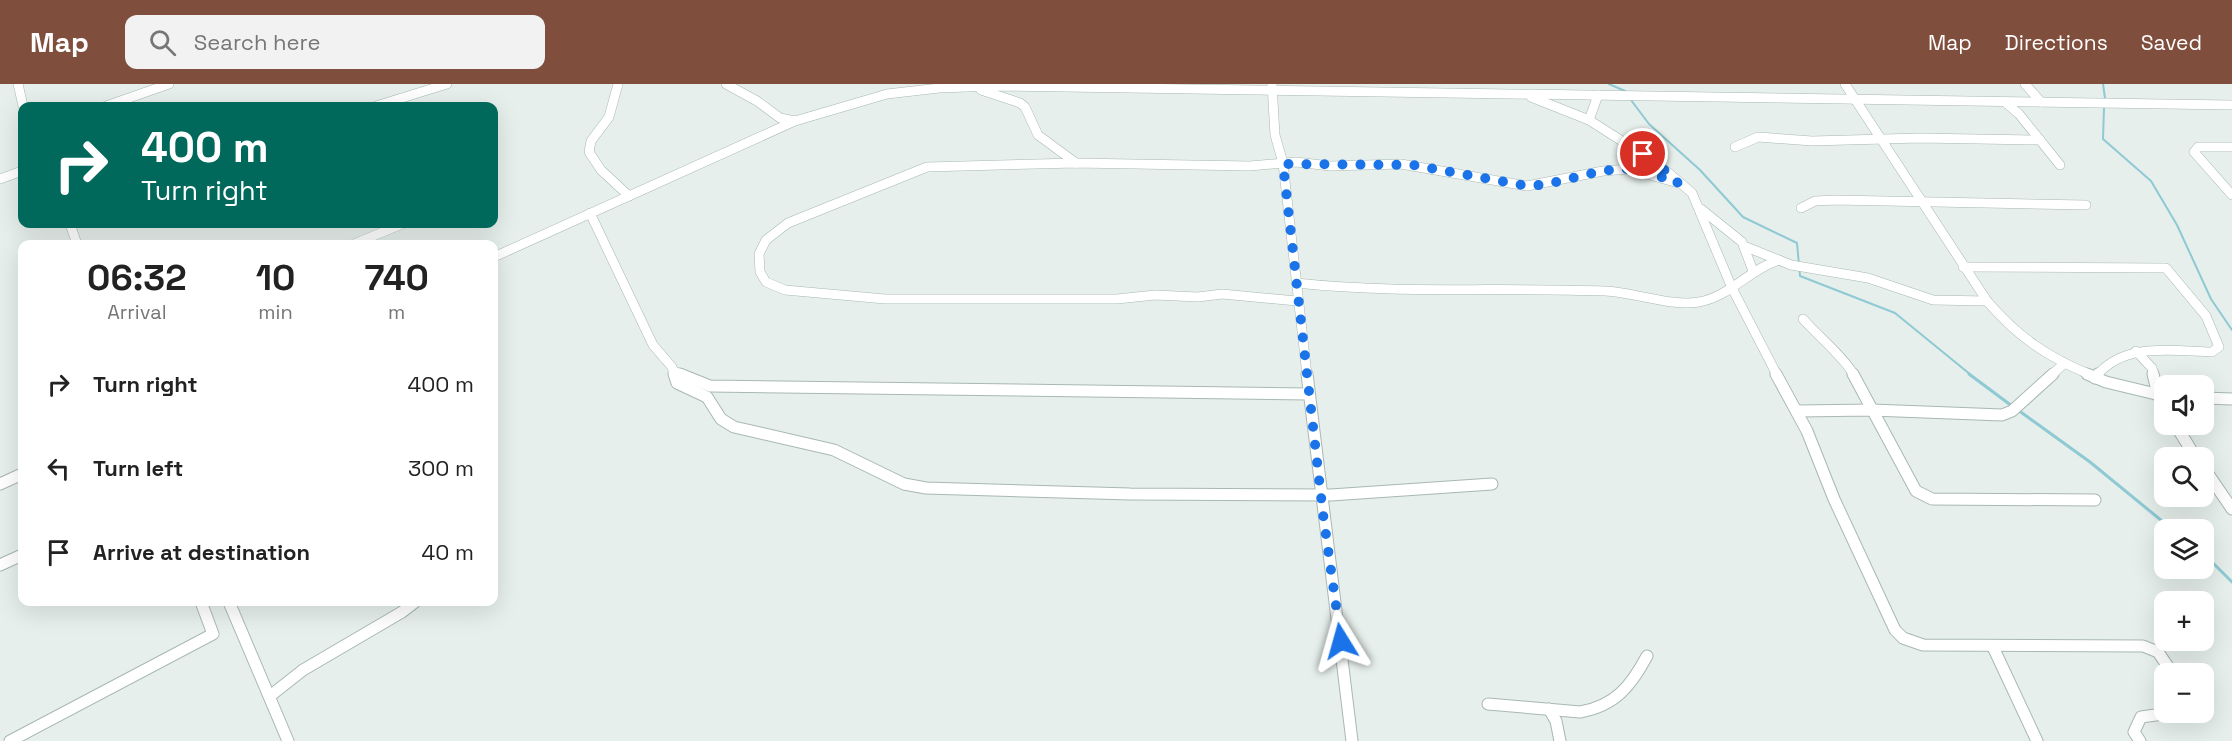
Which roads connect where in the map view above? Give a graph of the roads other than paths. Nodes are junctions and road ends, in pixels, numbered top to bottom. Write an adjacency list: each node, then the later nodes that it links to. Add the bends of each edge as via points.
1 (18, 84): 17 (street)
2 (169, 84): 18 (street)
3 (447, 84): 19 (street)
4 (618, 84): 36 (street, via 609,117 591,141 588,152)
5 (726, 84): 24 (street, via 780,118)
6 (884, 84): 12 (street)
7 (1648, 84): 15 (street)
8 (1845, 84): 16 (street)
9 (2025, 84): 21 (street)
10 (969, 86): 11 (street); 12 (street); 29 (street, via 1020,103 1038,135)
11 (1272, 87): 13 (street); 30 (street, via 1277,149)
12 (887, 94): 24 (street)
13 (1519, 94): 14 (street); 23 (street)
14 (1598, 95): 15 (street); 23 (street)
15 (1654, 95): 16 (street)
16 (1854, 99): 20 (street); 25 (street)
17 (22, 102)
18 (117, 102)
19 (389, 102)
20 (2005, 102): 21 (street); 26 (street)
21 (2041, 102): 22 (street)
22 (2232, 105)
23 (1589, 120): 34 (street, via 1658,164)
24 (795, 121): 36 (street)
25 (1882, 140): 26 (street); 27 (street, via 1758,137); 37 (street)
26 (2040, 140): 31 (street)
27 (1735, 147)
28 (2232, 147): 35 (street, via 2198,147 2194,152)
29 (1076, 163): 30 (street); 51 (street, via 927,167 908,172 788,223 766,240 759,254 760,272 766,282 785,290 874,299 1117,299 1222,294)
30 (1283, 164): 34 (street, via 1413,165 1527,186 1629,169); 49 (street)
31 (2060, 165)
32 (18, 172): 33 (street)
33 (0, 179)
34 (1678, 183): 40 (street, via 1692,193)
35 (2232, 195)
36 (629, 196): 41 (street)
37 (1921, 202): 38 (street); 39 (street, via 1815,201); 47 (street)
38 (2086, 205)
39 (1801, 208)
40 (1701, 209): 44 (street); 50 (street)
41 (590, 213): 45 (street); 56 (street, via 653,345)
42 (392, 228): 43 (street)
43 (364, 240)
44 (1744, 246): 46 (street); 48 (street)
45 (498, 255)
46 (1779, 260): 48 (street); 52 (street, via 1868,278 1933,300)
47 (1963, 267): 52 (street); 54 (street, via 2166,268 2217,334 2219,347 2212,352)
48 (1753, 271): 50 (street)
49 (1296, 283): 50 (street, via 1346,289 1451,292 1615,292 1690,302); 51 (street)
50 (1732, 288): 63 (street)
51 (1297, 301): 59 (street)
52 (1987, 301): 55 (street, via 2020,337)
53 (1803, 319): 64 (street, via 1847,363)
54 (2136, 351): 57 (street); 58 (street, via 2107,364)
55 (2064, 364): 58 (street); 64 (street, via 2012,411 2002,415)
56 (674, 371): 59 (street, via 710,386); 69 (street, via 677,383 707,397 721,419 734,427 834,450 912,486 1130,494)
57 (2154, 375)
58 (2095, 378): 60 (street)
59 (1309, 394): 69 (street)
60 (2154, 394)
61 (2214, 398): 62 (street)
62 (2232, 399)
63 (1797, 411): 64 (street); 77 (street, via 1895,630 1903,639 1923,645)
64 (1872, 411): 70 (street, via 1916,492 1924,497)
65 (18, 476): 67 (street)
66 (2214, 483): 71 (street)
67 (0, 484)
68 (1492, 484): 69 (street)
69 (1321, 495): 86 (street)
70 (2095, 500)
71 (2232, 509)
72 (18, 557): 73 (street)
73 (0, 565)
74 (202, 606): 84 (street, via 213,634)
75 (231, 606): 80 (street)
76 (409, 606): 80 (street, via 303,670)
77 (1993, 647): 79 (street, via 2143,646 2162,655); 88 (street)
78 (1647, 656): 82 (street, via 1634,682 1604,706 1580,712)
79 (2167, 663)
80 (270, 696): 85 (street)
81 (1488, 704): 82 (street)
82 (1549, 709): 87 (street)
83 (2154, 715): 89 (street, via 2141,717 2134,732)
84 (10, 741)
85 (288, 741)
86 (1352, 741)
87 (1560, 741)
88 (2037, 741)
89 (2140, 741)

